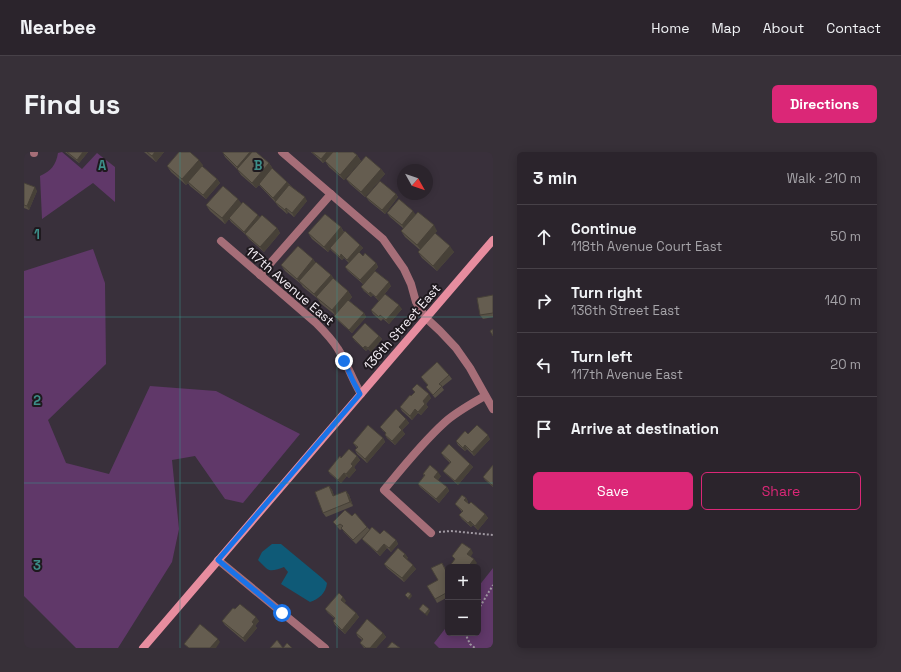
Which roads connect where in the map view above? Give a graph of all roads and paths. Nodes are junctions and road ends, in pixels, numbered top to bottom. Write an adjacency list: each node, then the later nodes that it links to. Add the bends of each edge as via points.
1 (282, 152): 2 (street)
2 (331, 194): 5 (street); 6 (street, via 383,240 404,269 416,302)
3 (493, 240): 6 (street, 136th Street East)
4 (221, 241): 5 (street, 117th Avenue East)
5 (260, 275): 7 (street, 117th Avenue East, via 328,335 338,349)
6 (426, 318): 7 (street, 136th Street East); 8 (street, via 456,348)
7 (360, 394): 12 (street, 136th Street East)
8 (485, 396): 9 (street); 10 (street, via 444,422 384,490)
9 (493, 409)
10 (431, 533): 11 (path, via 451,530)
11 (493, 535)
12 (218, 560): 16 (street, 136th Street East); 17 (street)
13 (493, 585): 14 (path)
14 (481, 605)
15 (466, 636): 18 (path)
16 (143, 648)
17 (325, 648)
18 (475, 648)

